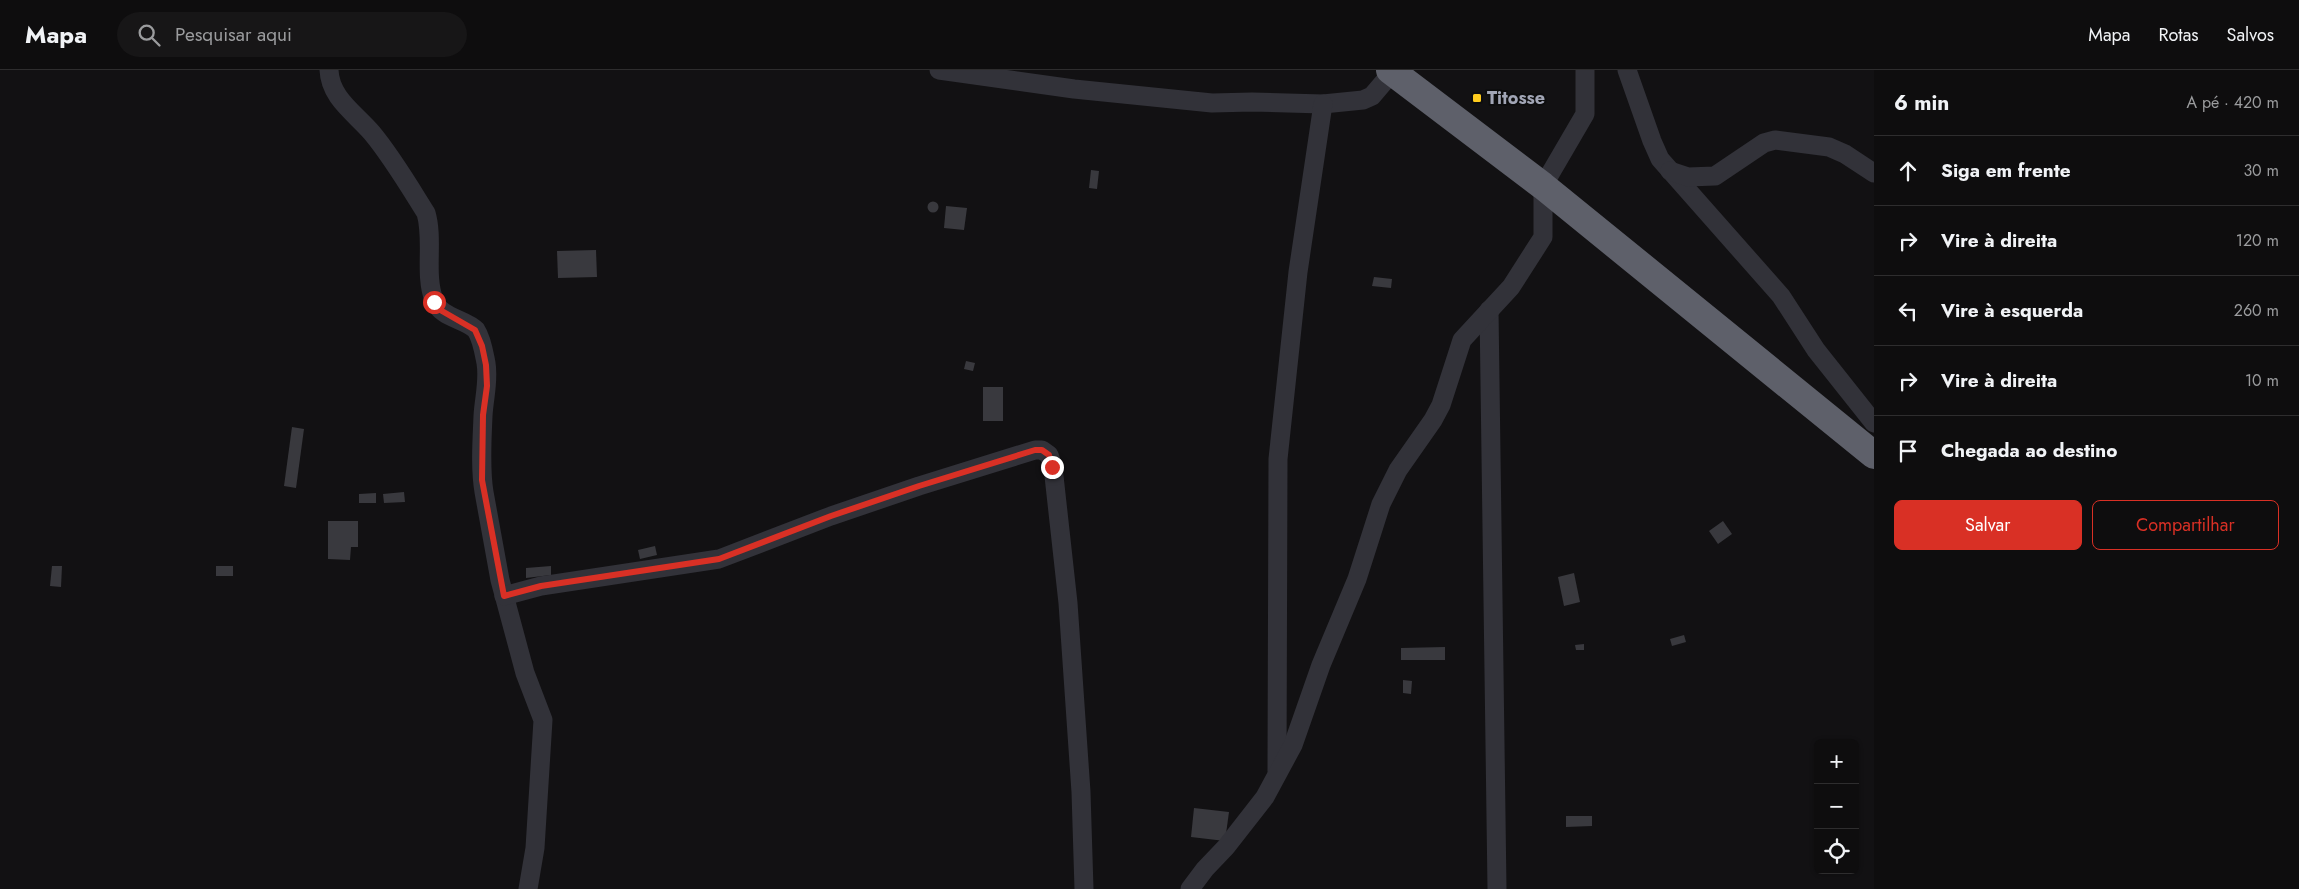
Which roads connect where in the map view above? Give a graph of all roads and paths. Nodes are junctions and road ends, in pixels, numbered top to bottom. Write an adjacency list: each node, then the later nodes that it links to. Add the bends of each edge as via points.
1 (329, 70): 13 (street, via 342,104 372,133 426,213 430,227 434,302 442,311 475,330 482,346 487,386 482,480)
2 (939, 70): 6 (street, via 1074,89 1212,103)
3 (1392, 70): 6 (street, via 1372,96); 9 (highway)
4 (1585, 70): 9 (street, via 1585,114)
5 (1628, 70): 7 (street, via 1652,141)
6 (1323, 104): 14 (street, via 1298,272 1278,459)
7 (1670, 171): 8 (street, via 1688,177 1715,176 1764,143 1775,140 1829,147); 11 (street, via 1781,296 1816,350)
8 (1874, 173)
9 (1543, 186): 10 (street, via 1543,237 1512,287); 12 (highway)
10 (1489, 310): 14 (street, via 1462,340 1437,413 1388,487 1357,579 1321,665 1293,745); 18 (street)
11 (1874, 423)
12 (1874, 455)
13 (504, 596): 15 (street, via 525,674 543,720 535,848); 16 (street, via 541,586 719,559 910,489 1042,450 1049,455 1052,467 1068,603)
14 (1276, 775): 17 (street, via 1253,814)
15 (528, 889)
16 (1084, 889)
17 (1190, 889)
18 (1497, 889)

